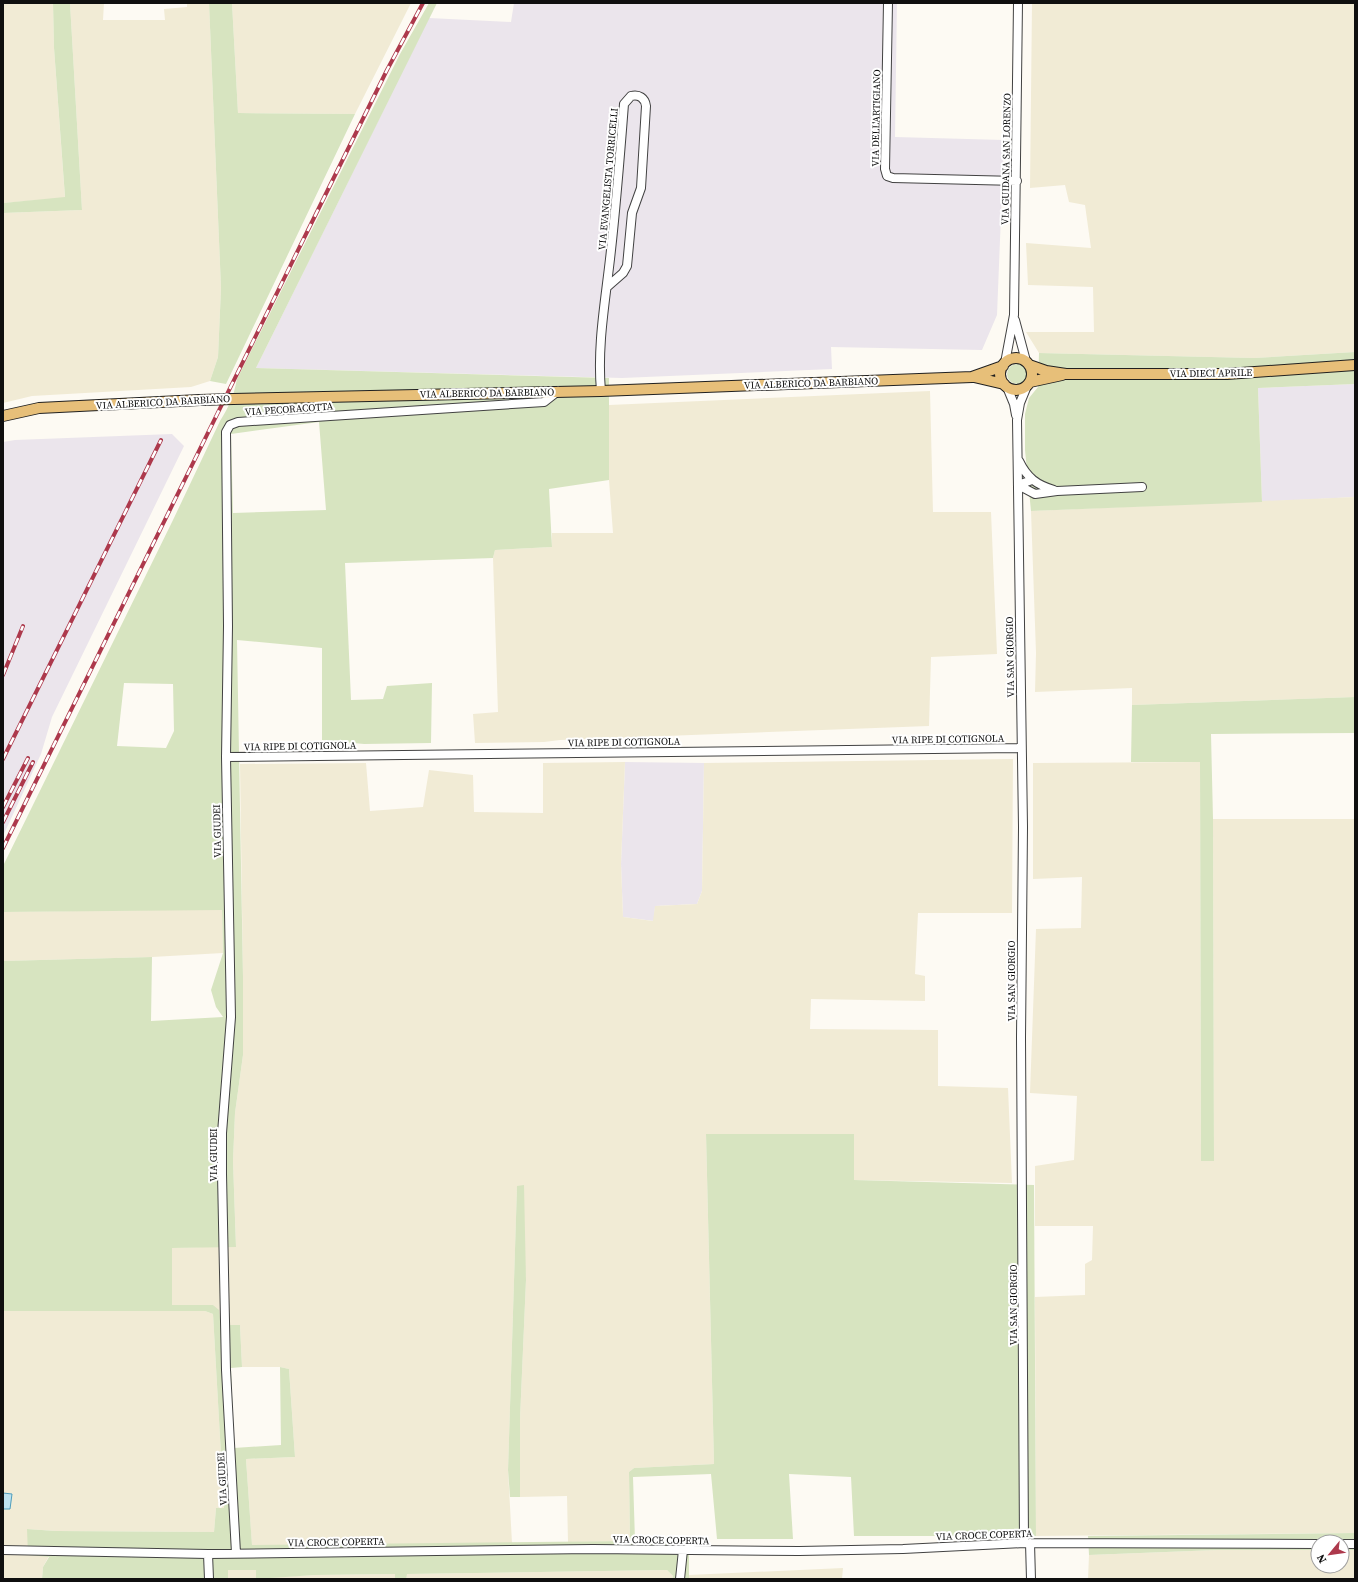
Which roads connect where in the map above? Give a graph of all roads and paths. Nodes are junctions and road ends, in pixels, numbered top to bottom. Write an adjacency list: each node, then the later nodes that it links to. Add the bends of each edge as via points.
1 (888, 3): 3 (street, VIA DELL'ARTIGIANO, via 886,174 893,178)
2 (1018, 3): 3 (street, VIA GUIDANA SAN LORENZO)
3 (1016, 181): 5 (street, VIA GUIDANA SAN LORENZO)
4 (607, 286): 4 (street, VIA EVANGELISTA TORRICELLI, via 623,273 626,266 632,213 641,188 646,106 644,99 638,96 628,98 624,104); 14 (street, VIA EVANGELISTA TORRICELLI, via 599,363)
5 (1014, 315): 6 (street); 7 (street)
6 (1028, 363): 7 (main road, via 1013,358); 9 (main road, VIA DIECI APRILE, via 1046,371); 11 (main road, via 1032,373)
7 (1004, 364): 10 (main road, VIA ALBERICO DA BARBIANO); 12 (main road, via 1000,375)
8 (1355, 365): 9 (main road, VIA DIECI APRILE, via 1227,374)
9 (1066, 374): 11 (main road, VIA DIECI APRILE)
10 (972, 377): 12 (main road, VIA ALBERICO DA BARBIANO); 14 (main road, VIA ALBERICO DA BARBIANO)
11 (1029, 384): 12 (main road, via 1017,390); 16 (street, VIA SAN GIORGIO, via 1020,403)
12 (1005, 386): 16 (street, VIA SAN GIORGIO, via 1014,404)
13 (559, 391): 14 (main road, VIA ALBERICO DA BARBIANO); 15 (main road, VIA ALBERICO DA BARBIANO, bridge, via 200,400 39,408); 25 (street, VIA PECORACOTTA, via 544,402 238,422 230,425 226,436)
14 (601, 392)
15 (3, 416)
16 (1017, 420): 17 (street, VIA SAN GIORGIO)
17 (1018, 460): 18 (street); 19 (street, VIA SAN GIORGIO)
18 (1032, 480): 19 (street); 21 (street, via 1040,486)
19 (1018, 485): 22 (street); 23 (street, VIA SAN GIORGIO)
20 (1142, 487): 21 (street)
21 (1057, 491): 22 (street)
22 (1035, 494): 23 (street, via 1028,496)
23 (1018, 508): 24 (street, VIA SAN GIORGIO)
24 (1021, 748): 25 (street, VIA RIPE DI COTIGNOLA); 26 (street, VIA SAN GIORGIO, via 1021,1038)
25 (226, 757): 30 (street, VIA GIUDEI, via 231,1018 222,1133 222,1174 226,1370)
26 (1027, 1543): 27 (street, VIA CROCE COPERTA); 29 (street, VIA CROCE COPERTA, via 815,1551); 34 (street, VIA SAN GIORGIO)
27 (1310, 1544)
28 (3, 1550): 31 (street, VIA CROCE COPERTA)
29 (682, 1550): 30 (street, VIA CROCE COPERTA); 33 (street)
30 (236, 1553): 31 (street, VIA CROCE COPERTA)
31 (208, 1554): 32 (street)
32 (209, 1579)
33 (680, 1579)
34 (1031, 1579)

